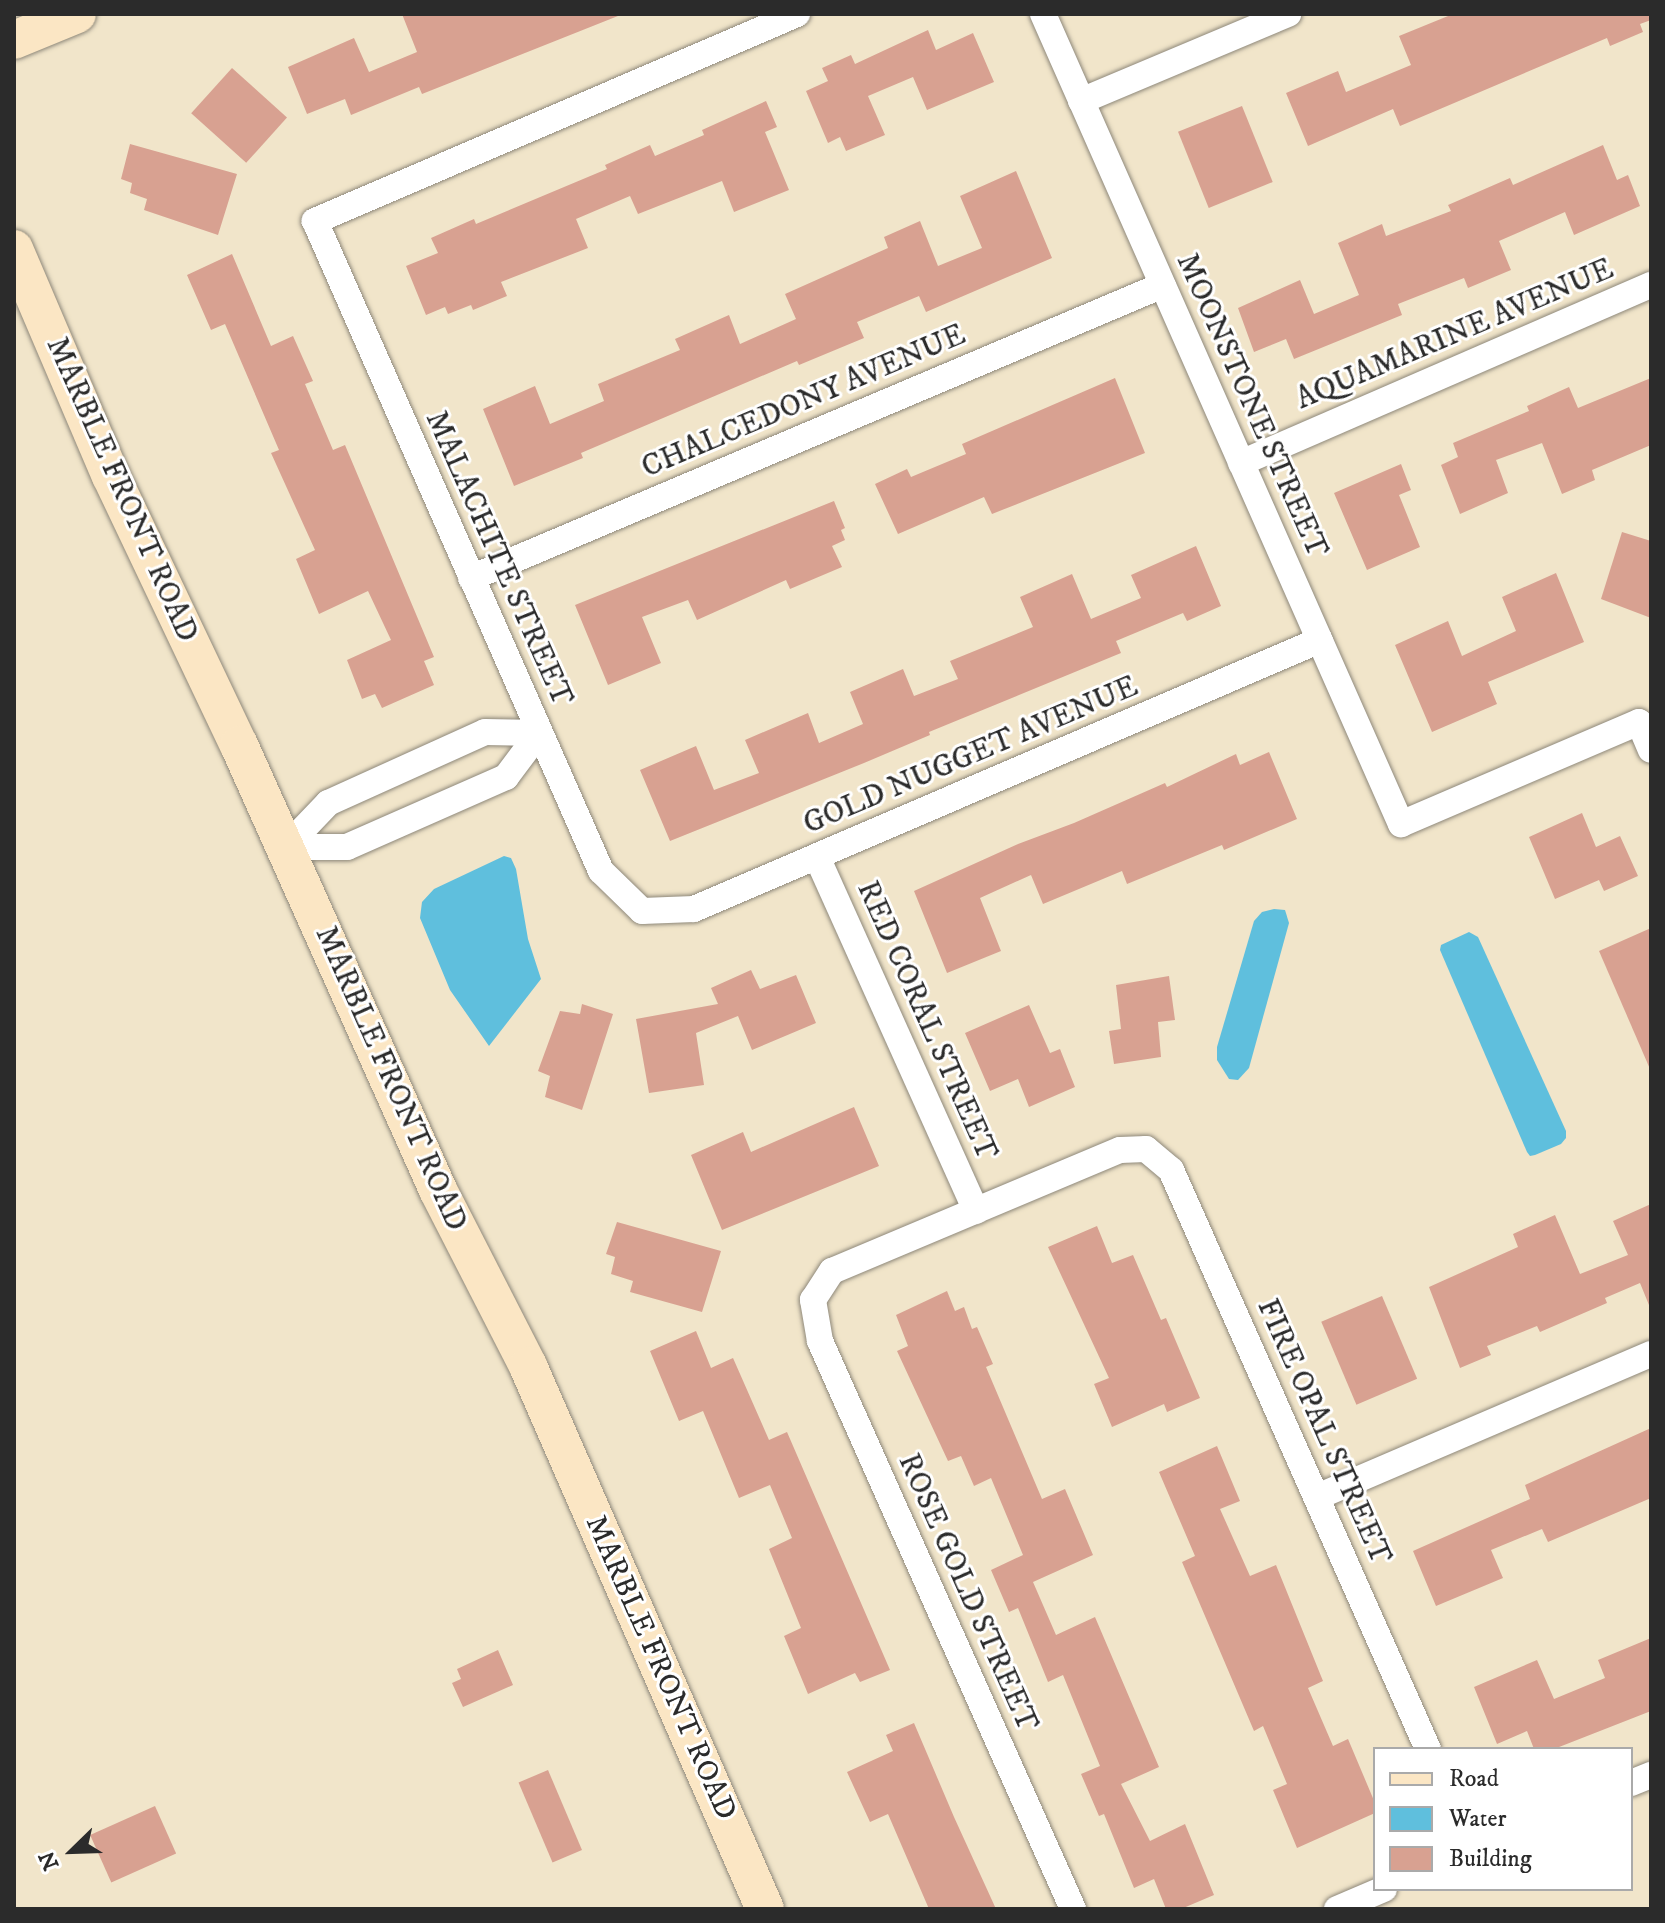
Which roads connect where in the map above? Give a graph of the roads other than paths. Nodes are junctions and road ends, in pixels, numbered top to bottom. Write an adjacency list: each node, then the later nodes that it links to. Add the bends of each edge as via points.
1 (77, 14): 5 (street)
2 (797, 14): 11 (street, MALACHITE STREET, via 315,221)
3 (1043, 14): 6 (street, MOONSTONE STREET)
4 (1288, 14): 6 (street)
5 (14, 40)
6 (1081, 101): 8 (street, MOONSTONE STREET)
7 (14, 249): 15 (street, MARBLE FRONT ROAD, via 111,476)
8 (1163, 285): 10 (street, MOONSTONE STREET); 11 (street, CHALCEDONY AVENUE)
9 (1651, 285): 10 (street, AQUAMARINE AVENUE)
10 (1241, 463): 12 (street, MOONSTONE STREET)
11 (471, 578): 13 (street, MALACHITE STREET)
12 (1320, 640): 14 (street, MOONSTONE STREET, via 1401,824 1639,722); 16 (street, GOLD NUGGET AVENUE)
13 (539, 733): 15 (street, via 485,732 328,803); 15 (street, via 506,777 347,847); 17 (street, MALACHITE STREET, via 601,871)
14 (1651, 750)
15 (286, 847): 23 (street, MARBLE FRONT ROAD, via 438,1190 528,1366)
16 (817, 857): 17 (street, GOLD NUGGET AVENUE, via 694,909); 18 (street, RED CORAL STREET)
17 (642, 911)
18 (976, 1211): 20 (street, FIRE OPAL STREET, via 1120,1150 1146,1149 1171,1170); 24 (street, ROSE GOLD STREET, via 832,1271 813,1300 820,1341)
19 (1651, 1354): 20 (street)
20 (1317, 1497): 21 (street, FIRE OPAL STREET)
21 (1427, 1747)
22 (1379, 1891): 25 (street)
23 (765, 1909)
24 (1073, 1909)
25 (1337, 1909)

